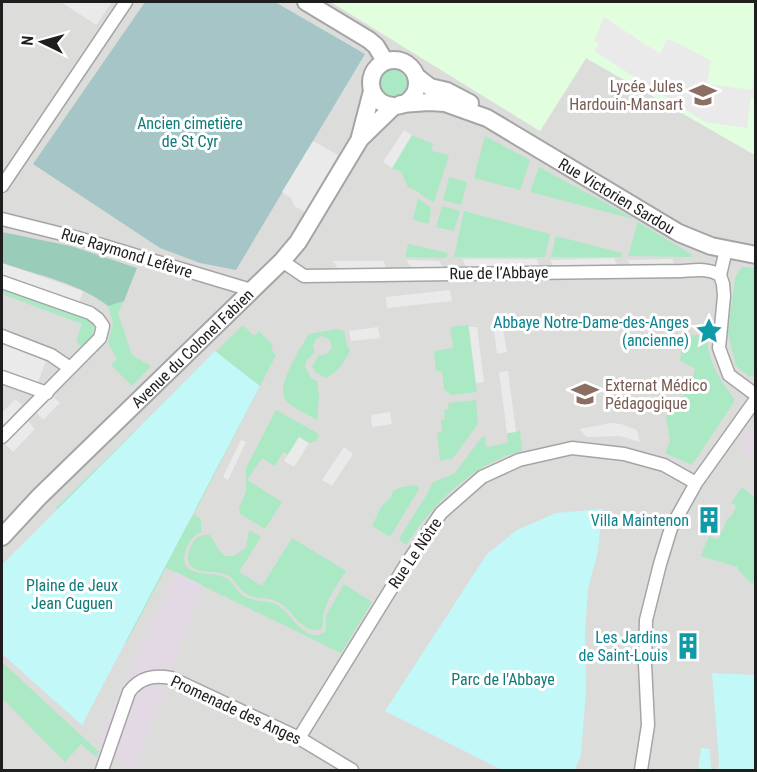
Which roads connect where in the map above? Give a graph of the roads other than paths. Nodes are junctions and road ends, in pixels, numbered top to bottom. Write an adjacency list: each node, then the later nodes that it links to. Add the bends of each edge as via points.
1 (126, 2): 9 (street)
2 (306, 2): 3 (street, via 369,40)
3 (385, 61): 4 (street, via 400,60); 5 (street, via 371,77)
4 (416, 76): 6 (street, via 415,91); 7 (street, Rue Victorien Sardou, via 430,87 466,99)
5 (372, 91): 6 (street, via 381,102); 8 (street, Avenue du Colonel Fabien)
6 (397, 105): 7 (street, Rue Victorien Sardou, via 445,103); 8 (street, Avenue du Colonel Fabien)
7 (487, 118): 11 (street, Rue Victorien Sardou, via 679,233)
8 (360, 139): 13 (street, Avenue du Colonel Fabien, via 298,242)
9 (2, 186)
10 (2, 219): 16 (street, Rue Raymond Lefèvre)
11 (726, 250): 12 (street, Rue Victorien Sardou); 14 (street)
12 (756, 255)
13 (282, 261): 14 (street, Rue de l’Abbaye, via 304,276 698,269); 16 (street, Avenue du Colonel Fabien)
14 (720, 275): 21 (street, via 724,296 719,348 729,375)
15 (2, 282): 18 (street, via 98,319 103,326 100,338)
16 (251, 290): 24 (street, Avenue du Colonel Fabien)
17 (2, 336): 18 (street, via 51,355)
18 (70, 368): 20 (street)
19 (2, 376): 20 (street)
20 (46, 393): 22 (street)
21 (756, 397): 23 (street)
22 (2, 437)
23 (696, 483): 25 (street, Rue Le Nôtre, via 660,464 624,454 572,448 519,460 483,477 441,513); 28 (street, via 671,528 646,620 648,725)
24 (2, 537)
25 (298, 738): 26 (street, Promenade des Anges, via 171,678 146,678 135,683 129,692); 27 (street, Promenade des Anges)
26 (102, 771)
27 (352, 771)
28 (641, 771)

